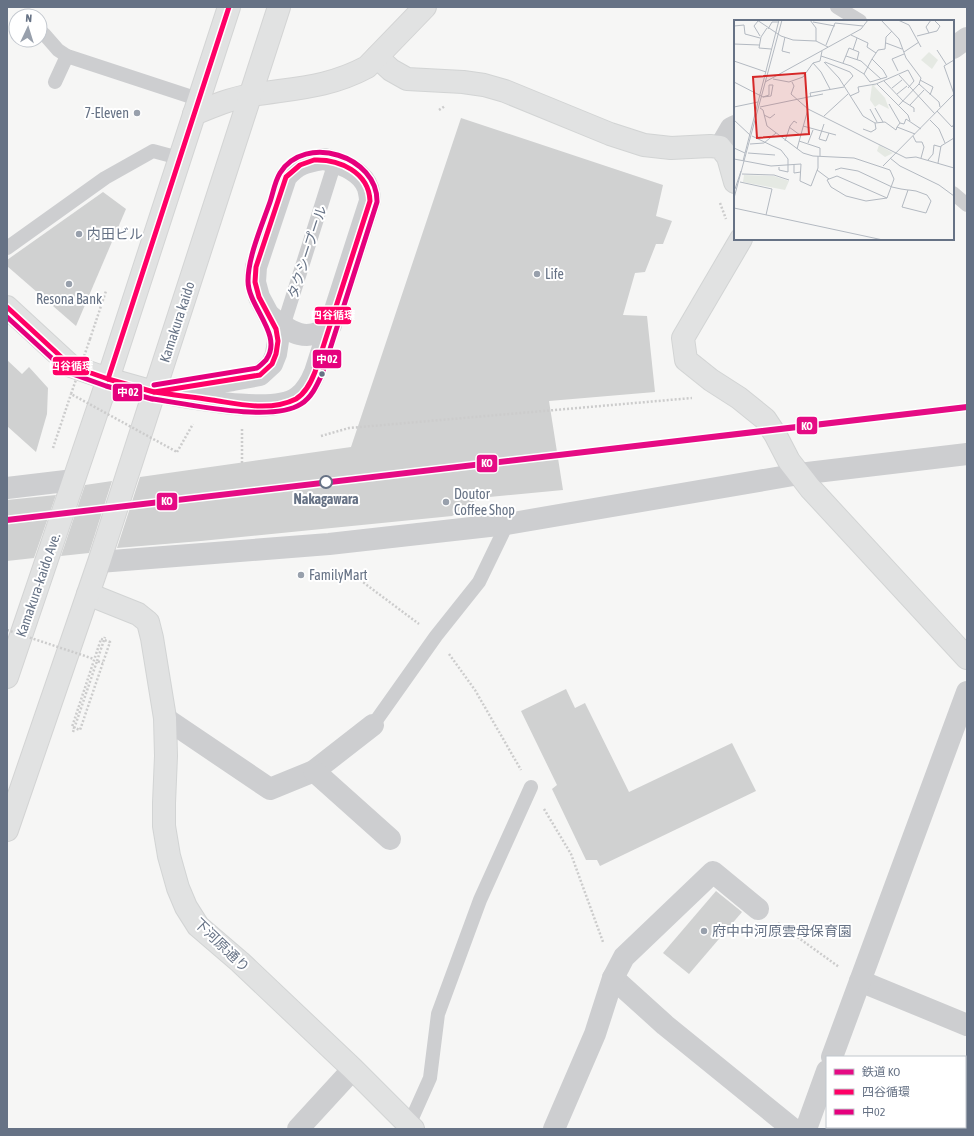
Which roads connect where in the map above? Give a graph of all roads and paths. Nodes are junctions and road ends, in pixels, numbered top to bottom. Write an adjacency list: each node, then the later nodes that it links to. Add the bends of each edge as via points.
1 (229, 7): 14 (main road)
2 (279, 7): 12 (main road, Kamakura kaido)
3 (425, 7): 10 (main road)
4 (838, 7): 5 (lane)
5 (858, 20)
6 (967, 38): 8 (street)
7 (48, 39): 9 (lane)
8 (954, 47)
9 (67, 56): 11 (lane); 14 (lane)
10 (377, 57): 12 (main road, via 367,67 340,80 305,88); 17 (main road, via 407,80 484,85 644,145 671,148)
11 (55, 82)
12 (251, 95): 14 (main road); 31 (main road, Kamakura kaido)
13 (450, 103): 15 (path)
14 (203, 106): 18 (main road)
15 (439, 110)
16 (734, 127): 17 (street)
17 (720, 147): 20 (main road, via 728,157)
18 (179, 158): 25 (lane, via 153,151 105,178); 30 (main road)
19 (335, 162): 28 (street, via 360,176 368,188 370,201); 29 (lane, タクシープール); 29 (street, via 324,159 306,162 294,168 286,177 256,267 259,297)
20 (734, 178)
21 (954, 194): 23 (lane)
22 (718, 198): 24 (path)
23 (967, 205)
24 (733, 232): 40 (main road, via 684,338 686,360 764,419)
25 (7, 248)
26 (106, 291): 32 (path, bridge)
27 (7, 307): 30 (main road, via 71,366)
28 (331, 325): 29 (street, via 323,331 306,335); 31 (street, via 309,386 297,398 287,402 263,406 244,405)
29 (277, 328): 31 (street, via 276,354 272,364 260,375)
30 (108, 379): 31 (main road); 41 (main road, Kamakura-kaido Ave.)
31 (154, 392): 44 (main road, Kamakura kaido)
32 (71, 394): 34 (path, bridge, via 177,452); 37 (path)
33 (698, 398): 36 (path, via 349,428)
34 (194, 422)
35 (242, 427): 39 (path)
36 (321, 436)
37 (54, 448)
38 (967, 454): 40 (street)
39 (242, 463)
40 (799, 474): 43 (street); 50 (main road)
41 (74, 480): 42 (street); 53 (main road, Kamakura-kaido Ave.)
42 (7, 488)
43 (508, 524): 44 (street, via 329,544); 48 (lane, via 479,582)
44 (99, 562): 46 (main road, Kamakura kaido)
45 (343, 568): 48 (path)
46 (88, 594): 55 (main road, 下河原通り, via 138,614 148,622); 60 (main road)
47 (7, 630): 51 (path, bridge)
48 (436, 636): 56 (lane)
49 (105, 637): 51 (path)
50 (967, 658)
51 (96, 660): 52 (path); 52 (path, bridge, via 101,639 110,642); 52 (path, bridge, via 72,727 80,730); 57 (path, bridge)
52 (103, 663)
53 (7, 678)
54 (967, 692): 64 (street)
55 (165, 718): 58 (street, via 270,789); 67 (main road, 下河原通り, via 164,826 169,856 186,907 198,926 240,962)
56 (373, 725): 58 (street)
57 (73, 732)
58 (314, 771): 61 (street)
59 (531, 787): 69 (lane, via 480,900 438,1014 430,1078)
60 (7, 830)
61 (390, 838)
62 (758, 909): 63 (street, via 713,872 624,957); 64 (path)
63 (613, 978): 71 (street, via 595,1034); 72 (street, via 665,1025)
64 (860, 981): 65 (street); 66 (street)
65 (967, 1025)
66 (832, 1056)
67 (353, 1069): 69 (main road, 下河原通り); 70 (street)
68 (826, 1074): 73 (street)
69 (411, 1127)
70 (298, 1129)
71 (554, 1129)
72 (793, 1129)
73 (806, 1129)

